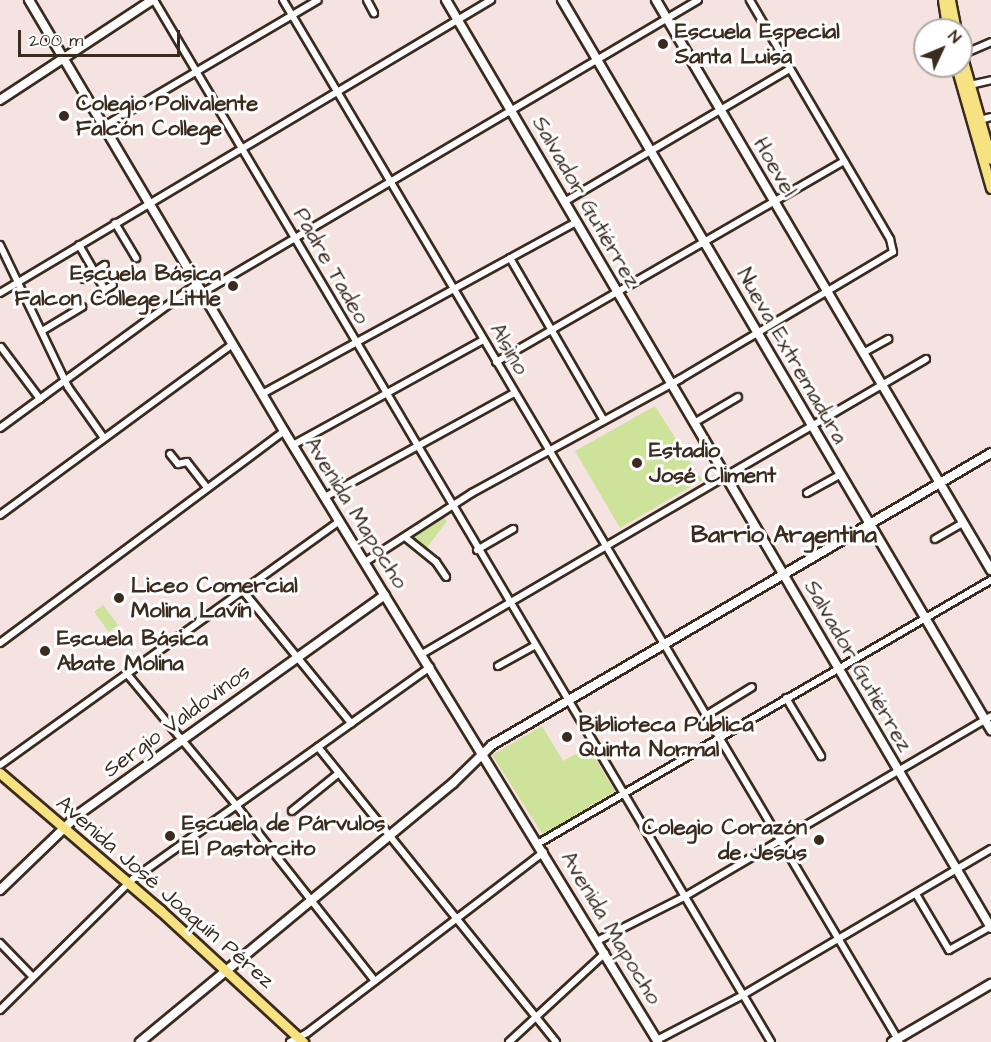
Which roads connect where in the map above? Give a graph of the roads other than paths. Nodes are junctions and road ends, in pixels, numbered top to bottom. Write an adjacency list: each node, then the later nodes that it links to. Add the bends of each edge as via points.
1 (29, 0): 22 (main road, Avenida Mapocho)
2 (153, 0): 22 (main road); 25 (street, Padre Tadeo)
3 (283, 0): 15 (street, Alsino)
4 (318, 0): 15 (street)
5 (367, 0): 14 (street)
6 (446, 0): 19 (main road, Salvador Gutiérrez)
7 (491, 0): 19 (street)
8 (562, 0): 23 (main road, Nueva Extremadura)
9 (656, 0): 16 (main road, Hoevel)
10 (699, 0): 16 (street)
11 (750, 0): 24 (street)
12 (943, 0): 17 (main road)
13 (950, 0): 18 (main road)
14 (374, 13)
15 (292, 15): 25 (street); 30 (street, Alsino)
16 (667, 18): 23 (street); 32 (main road, Hoevel)
17 (946, 18)
18 (954, 18)
19 (457, 20): 30 (street); 33 (main road, Salvador Gutiérrez)
20 (991, 42): 21 (street)
21 (973, 50)
22 (64, 60): 31 (main road); 36 (main road, Avenida Mapocho)
23 (597, 60): 33 (street); 38 (main road, Nueva Extremadura)
24 (790, 69): 32 (street); 40 (street)
25 (196, 72): 36 (street); 37 (street, Padre Tadeo)
26 (959, 78): 42 (main road)
27 (968, 78): 29 (main road)
28 (991, 80): 29 (street)
29 (970, 86): 35 (main road)
30 (336, 90): 37 (street); 41 (street, Alsino)
31 (0, 99)
32 (721, 110): 38 (street); 45 (main road, Hoevel)
33 (511, 111): 41 (street); 44 (main road, Salvador Gutiérrez)
34 (991, 117): 35 (street)
35 (980, 120): 39 (main road)
36 (104, 126): 43 (main road, Avenida Mapocho)
37 (240, 147): 43 (street); 48 (street, Padre Tadeo)
38 (651, 151): 44 (street); 49 (main road, Nueva Extremadura)
39 (991, 156)
40 (844, 161): 45 (street); 63 (street, via 892,243 891,254)
41 (390, 182): 48 (street); 60 (street, Alsino)
42 (991, 188)
43 (148, 202): 47 (street); 59 (main road, Avenida Mapocho)
44 (564, 202): 46 (main road, Salvador Gutiérrez)
45 (775, 202): 49 (street); 63 (main road, Hoevel)
46 (576, 222): 53 (street); 62 (main road, Salvador Gutiérrez)
47 (115, 223): 51 (street); 52 (street)
48 (294, 238): 59 (street); 70 (street, Padre Tadeo)
49 (705, 243): 62 (street); 67 (main road, Nueva Extremadura)
50 (0, 245): 57 (street)
51 (79, 245): 55 (street); 57 (street)
52 (136, 258)
53 (510, 258): 60 (street); 66 (street)
54 (105, 265): 55 (street)
55 (95, 272): 56 (street); 58 (street, via 102,291)
56 (84, 279)
57 (18, 282): 61 (street); 65 (street)
58 (113, 285)
59 (200, 288): 71 (main road, Avenida Mapocho); 76 (street)
60 (453, 289): 69 (street, Alsino); 70 (street)
61 (0, 293)
62 (618, 293): 66 (street); 77 (main road, Salvador Gutiérrez)
63 (828, 293): 67 (street); 73 (main road, Hoevel)
64 (81, 307): 65 (street)
65 (42, 331): 76 (street)
66 (552, 331): 75 (street); 84 (street)
67 (758, 334): 77 (street); 86 (main road, Nueva Extremadura)
68 (888, 339): 73 (street)
69 (483, 340): 75 (street, Alsino); 81 (street)
70 (355, 343): 80 (street); 81 (street, Padre Tadeo)
71 (233, 344): 80 (main road, Avenida Mapocho); 89 (street)
72 (1, 347): 83 (street)
73 (863, 353): 78 (main road, Hoevel)
74 (926, 359): 78 (street)
75 (496, 362): 79 (street, Alsino)
76 (66, 381): 83 (street); 89 (street)
77 (671, 383): 84 (street); 85 (main road, Salvador Gutiérrez)
78 (882, 385): 86 (street); 97 (main road, Hoevel)
79 (514, 393): 91 (street); 92 (street, Alsino)
80 (262, 394): 88 (main road, Avenida Mapocho)
81 (385, 394): 90 (street); 91 (street, Padre Tadeo)
82 (738, 397): 85 (street)
83 (40, 399): 87 (street)
84 (603, 419): 92 (street)
85 (694, 423): 96 (main road, Salvador Gutiérrez)
86 (812, 426): 95 (main road, Nueva Extremadura); 96 (street)
87 (0, 428)
88 (284, 431): 90 (main road, Avenida Mapocho); 98 (street)
89 (104, 438): 102 (street)
90 (293, 445): 100 (main road, Avenida Mapocho)
91 (416, 447): 100 (street); 101 (street, Padre Tadeo)
92 (547, 450): 101 (street); 109 (street, Alsino)
93 (991, 453): 97 (main road)
94 (170, 454): 98 (street, via 178,464 187,462)
95 (841, 474): 99 (street); 105 (main road, Nueva Extremadura)
96 (725, 476): 109 (street); 113 (main road, Salvador Gutiérrez)
97 (940, 483): 104 (main road, Hoevel); 105 (main road)
98 (207, 488): 120 (street)
99 (807, 493)
100 (325, 497): 103 (main road, Avenida Mapocho)
101 (451, 507): 107 (street); 110 (street, Padre Tadeo)
102 (0, 514)
103 (340, 521): 111 (main road, Avenida Mapocho); 116 (street)
104 (963, 523): 108 (street); 112 (main road, Hoevel)
105 (870, 524): 113 (main road); 119 (main road, Nueva Extremadura)
106 (513, 529): 110 (street)
107 (405, 537): 111 (street); 114 (street, via 436,561)
108 (935, 539)
109 (604, 546): 118 (street); 121 (street, Alsino)
110 (477, 550): 118 (street, Padre Tadeo)
111 (365, 562): 117 (main road, Avenida Mapocho)
112 (991, 570)
113 (783, 574): 121 (main road); 127 (main road, Salvador Gutiérrez)
114 (446, 577)
115 (991, 580): 119 (street)
116 (243, 591): 124 (street); 128 (street)
117 (385, 595): 123 (main road, Avenida Mapocho); 124 (main road, Sergio Valdovinos)
118 (508, 603): 122 (street, Padre Tadeo); 123 (street)
119 (925, 618): 127 (street); 133 (main road, Nueva Extremadura)
120 (0, 643)
121 (662, 645): 131 (main road); 132 (street, Alsino)
122 (534, 646): 125 (street); 131 (street, Padre Tadeo)
123 (422, 654): 126 (main road, Avenida Mapocho)
124 (297, 657): 134 (street); 137 (main road, Sergio Valdovinos)
125 (498, 666)
126 (430, 667): 134 (street); 139 (main road, Avenida Mapocho)
127 (838, 668): 130 (street); 142 (main road, Salvador Gutiérrez)
128 (127, 674): 137 (street); 141 (street)
129 (753, 687): 132 (street)
130 (786, 698): 136 (street); 140 (street)
131 (567, 701): 139 (main road, via 496,742); 145 (street, Padre Tadeo)
132 (705, 716): 136 (street, Alsino)
133 (988, 718): 135 (main road, Nueva Extremadura); 142 (street)
134 (351, 723): 138 (street)
135 (991, 730)
136 (718, 738): 145 (street); 150 (street, Alsino)
137 (182, 740): 146 (street); 148 (main road, Sergio Valdovinos)
138 (318, 747): 144 (street); 146 (street)
139 (483, 754): 149 (main road); 151 (main road, Avenida Mapocho)
140 (821, 756)
141 (0, 765)
142 (898, 770): 150 (street); 153 (main road, Salvador Gutiérrez)
143 (0, 773): 148 (main road, Avenida José Joaquín Pérez)
144 (339, 773): 147 (street); 149 (street)
145 (623, 794): 151 (street); 157 (street, Padre Tadeo)
146 (236, 805): 154 (street); 158 (street)
147 (292, 811)
148 (62, 828): 154 (main road, Avenida José Joaquín Pérez); 155 (main road, Sergio Valdovinos)
149 (390, 835): 158 (main road); 159 (street)
150 (779, 841): 157 (street); 161 (street, Alsino)
151 (542, 847): 159 (street); 162 (main road, Avenida Mapocho)
152 (991, 849): 153 (street)
153 (957, 870): 156 (street); 160 (main road, Salvador Gutiérrez)
154 (127, 885): 165 (main road, Avenida José Joaquín Pérez); 166 (street)
155 (0, 890)
156 (916, 894): 160 (street, via 949,950); 161 (street)
157 (684, 897): 162 (street); 169 (street, Padre Tadeo)
158 (311, 900): 165 (main road); 167 (street)
159 (457, 918): 167 (street); 171 (street)
160 (991, 928)
161 (838, 940): 169 (street); 175 (street, Alsino)
162 (597, 941): 164 (main road, Avenida Mapocho)
163 (0, 943): 166 (street)
164 (605, 953): 171 (street); 174 (main road, Avenida Mapocho)
165 (226, 971): 172 (main road); 173 (main road, Avenida José Joaquín Pérez)
166 (33, 977): 170 (street)
167 (375, 981): 173 (street)
168 (991, 984): 175 (main road)
169 (743, 995): 174 (street); 179 (street, Padre Tadeo)
170 (0, 1010)
171 (536, 1017): 177 (street); 178 (street)
172 (152, 1038): 176 (main road)
173 (297, 1041)
174 (657, 1041)
175 (896, 1041)
176 (140, 1042)
177 (509, 1042)
178 (556, 1042)
179 (771, 1042)

